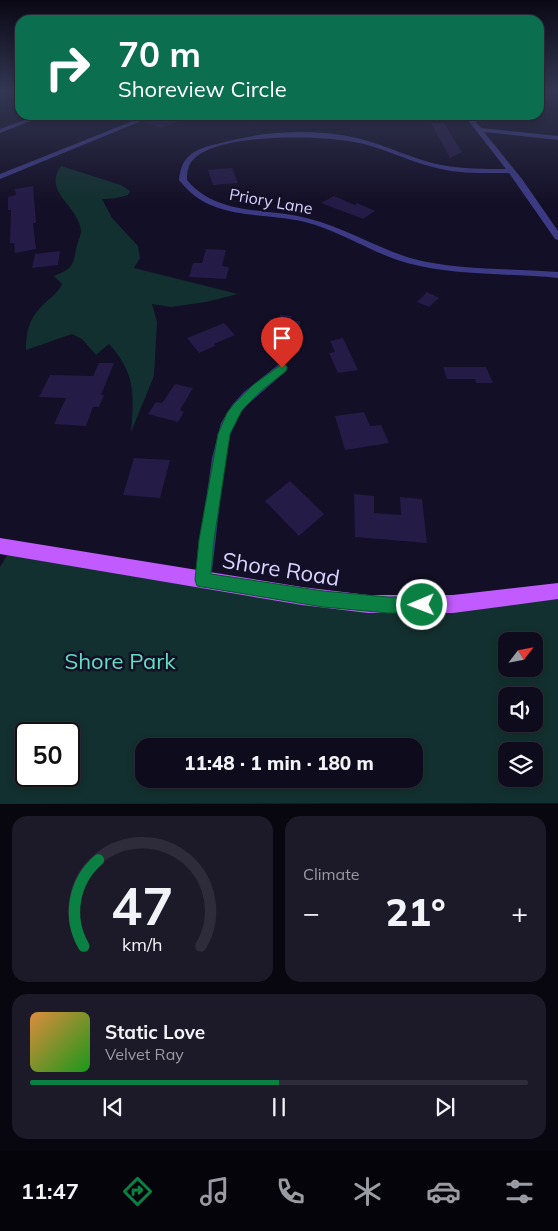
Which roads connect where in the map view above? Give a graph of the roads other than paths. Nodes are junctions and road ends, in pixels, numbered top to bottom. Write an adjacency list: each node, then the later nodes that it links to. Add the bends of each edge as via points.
1 (120, 129): 5 (street)
2 (478, 130): 3 (street); 4 (street)
3 (558, 138)
4 (511, 171): 6 (street); 7 (street, Priory Lane, via 446,168 357,140 289,136 252,137 215,146 190,158 183,175 190,190 216,204 242,212 301,218 422,264)
5 (0, 177)
6 (558, 237)
7 (558, 275)
8 (282, 368): 10 (street, via 238,407 224,434)
9 (0, 546): 10 (main road, Shore Road)
10 (202, 580): 11 (main road, Shore Road, via 323,599 388,605 484,602)
11 (558, 591)

